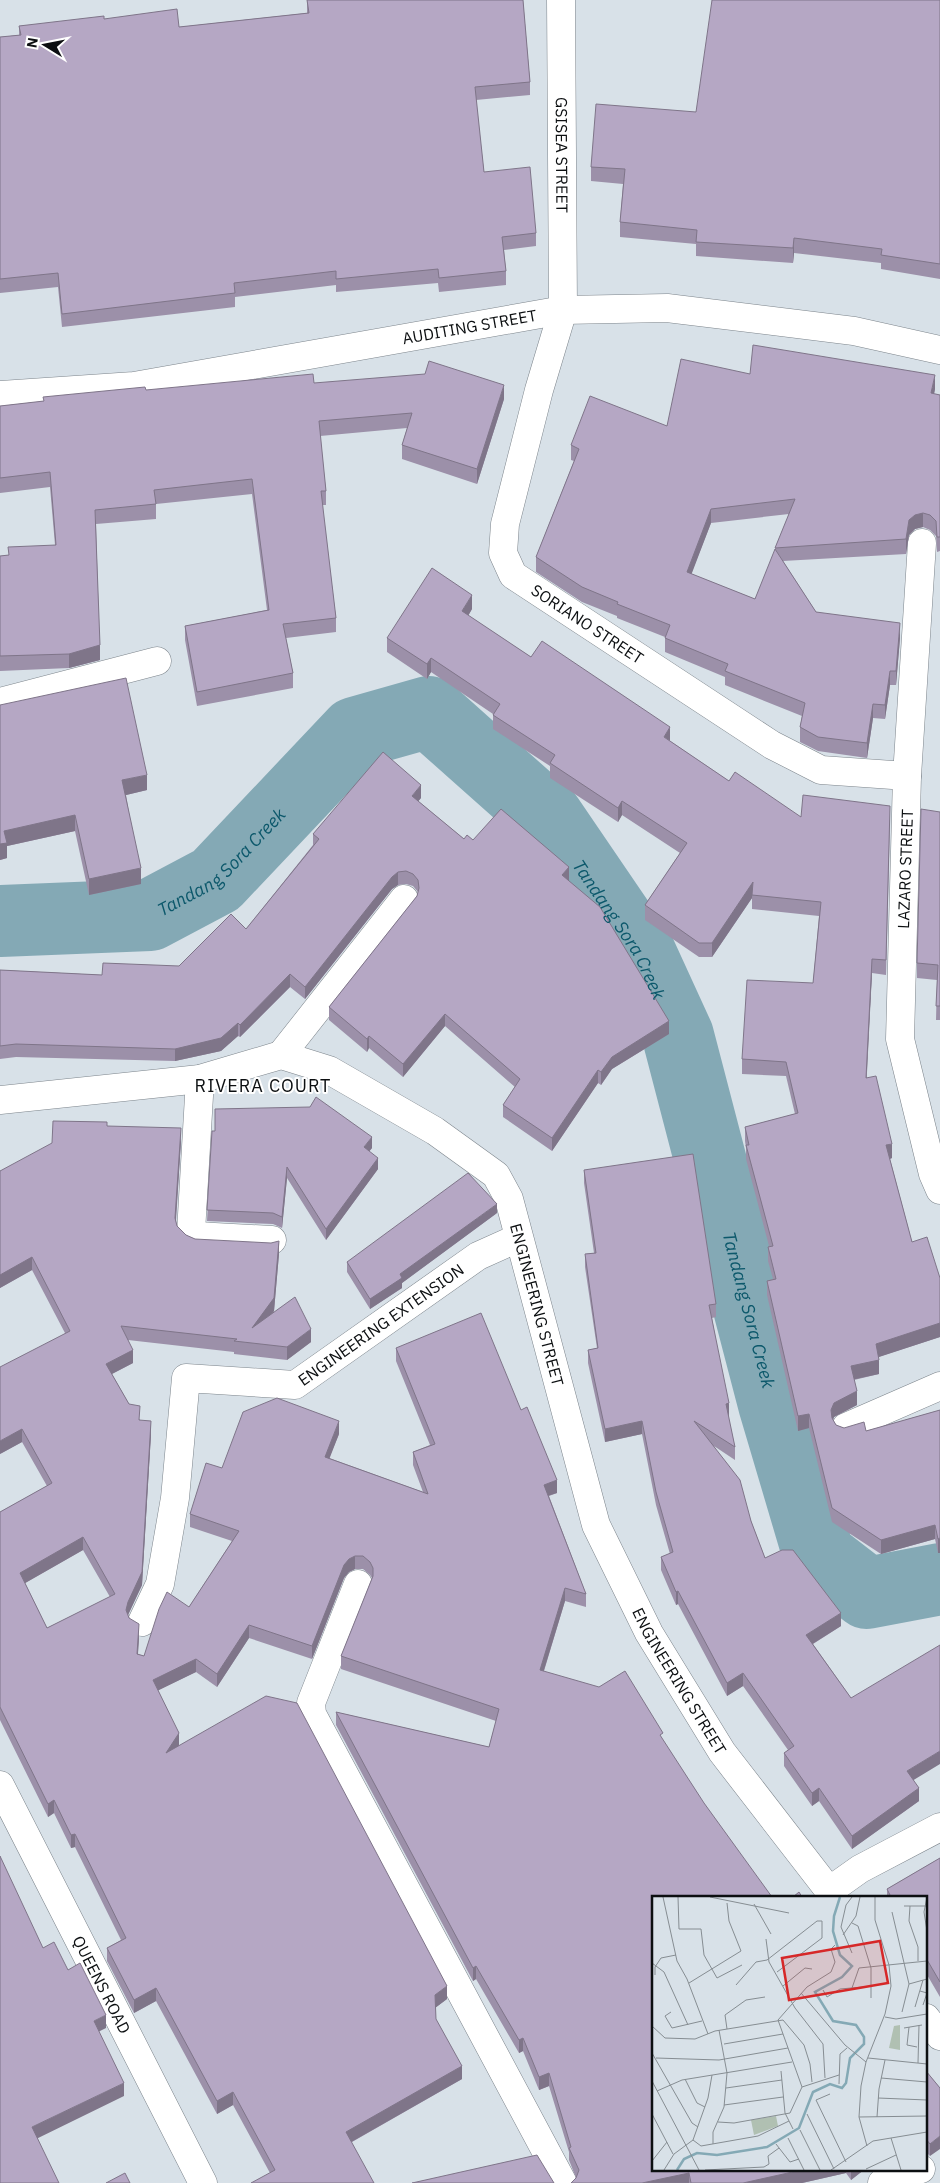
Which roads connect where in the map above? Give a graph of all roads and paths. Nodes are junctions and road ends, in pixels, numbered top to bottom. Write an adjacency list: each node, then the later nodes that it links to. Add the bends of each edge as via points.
1 (561, 0): 2 (street, GSISEA STREET)
2 (563, 310): 3 (street, AUDITING STREET, via 667,308 854,331); 4 (street, AUDITING STREET, via 134,386); 8 (street, SORIANO STREET, via 505,524 503,552 513,575 772,745 821,770)
3 (940, 350)
4 (0, 395)
5 (922, 542): 8 (street, LAZARO STREET)
6 (157, 661): 7 (street)
7 (0, 702)
8 (907, 776): 13 (street, LAZARO STREET, via 900,1039 933,1174)
9 (404, 899): 10 (street)
10 (281, 1055): 11 (street); 14 (street, ENGINEERING STREET, via 329,1070 435,1131 496,1175 509,1200)
11 (200, 1079): 12 (street); 15 (street, via 192,1232 196,1236)
12 (0, 1100)
13 (940, 1190)
14 (518, 1238): 19 (street, ENGINEERING EXTENSION, via 478,1256 295,1384 186,1378 175,1498 160,1584); 22 (street, ENGINEERING STREET, via 596,1525 649,1633 722,1752)
15 (272, 1240)
16 (940, 1386): 17 (street)
17 (846, 1427)
18 (358, 1584): 29 (street, via 311,1703 312,1714)
19 (142, 1622)
20 (0, 1785): 28 (street, QUEENS ROAD)
21 (940, 1827): 22 (street, via 860,1869)
22 (831, 1894)
23 (928, 2021): 24 (street)
24 (940, 2036)
25 (940, 2162): 26 (street)
26 (928, 2166)
27 (918, 2170): 30 (street)
28 (203, 2183)
29 (563, 2183)
30 (882, 2183)

